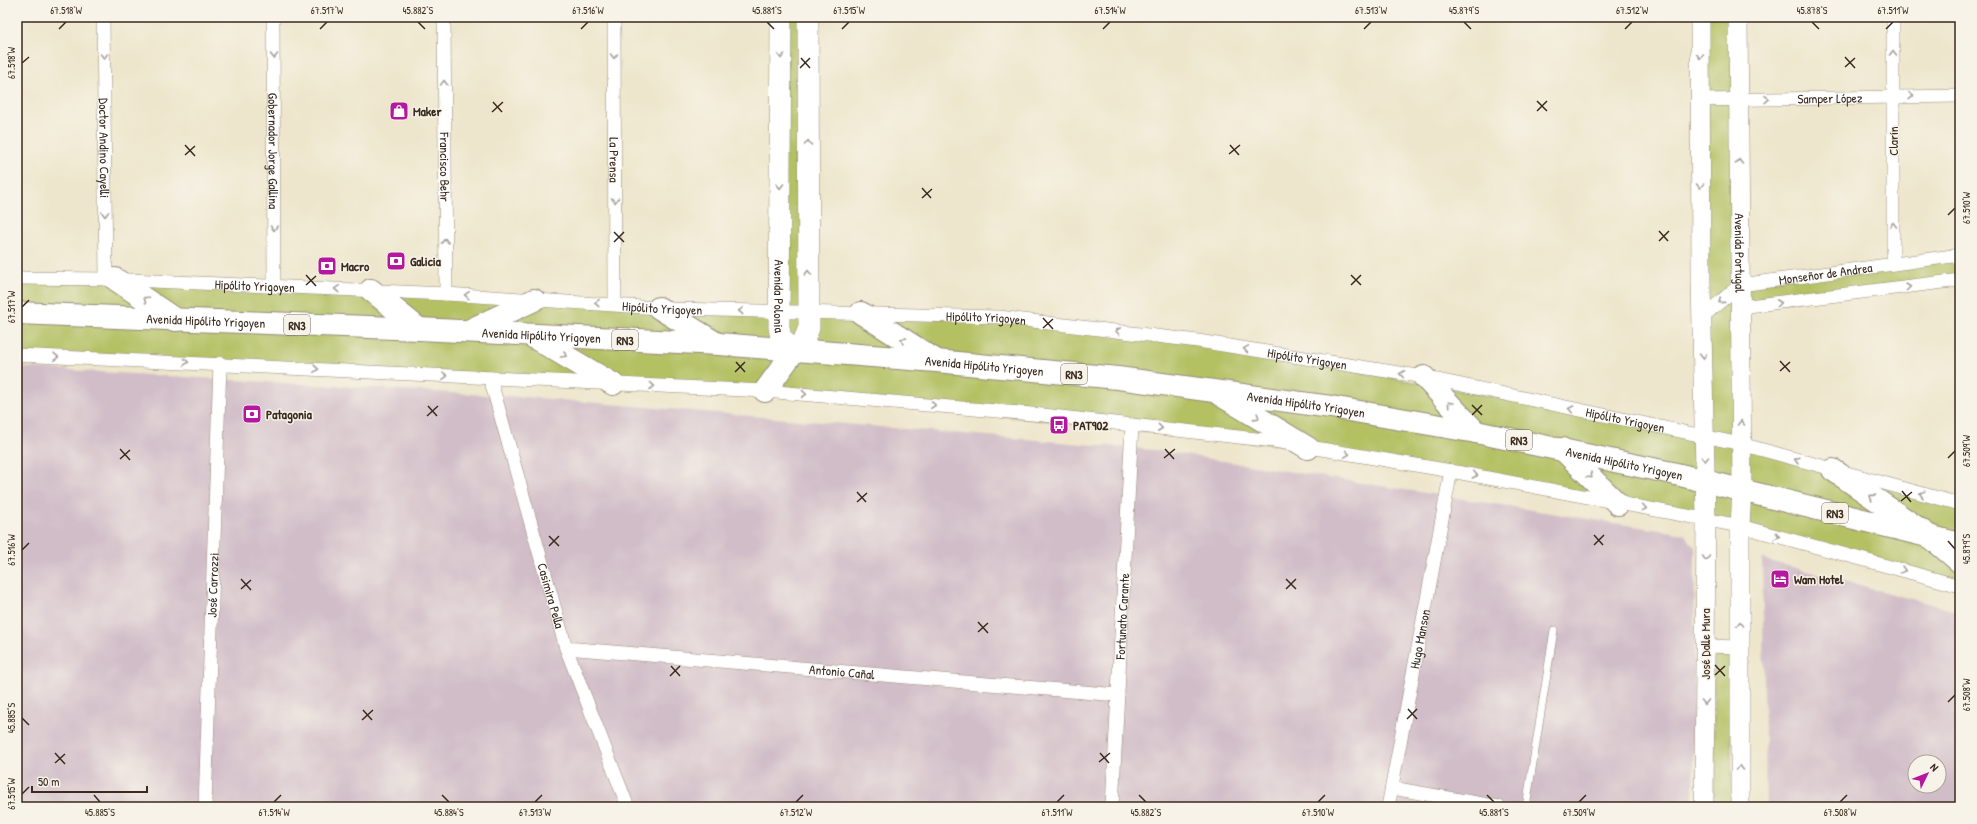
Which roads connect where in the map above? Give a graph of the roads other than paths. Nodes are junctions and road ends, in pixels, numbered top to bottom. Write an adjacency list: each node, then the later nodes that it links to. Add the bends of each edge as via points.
1 (103, 17): 17 (street, Doctor Andino Cayelli, one-way to 17)
2 (274, 17): 20 (street, Gobernador Jorge Gallina, one-way to 20)
3 (444, 17): 22 (street, Francisco Behr, one-way to 3)
4 (614, 17): 24 (street, La Prensa, one-way to 24)
5 (781, 17): 27 (main road, Avenida Polonia, one-way to 27)
6 (808, 17): 28 (main road, Avenida Polonia, one-way to 6)
7 (1700, 17): 12 (main road, one-way to 12)
8 (1738, 17): 13 (main road, Avenida Portugal)
9 (1893, 17): 10 (street, Clarín, one-way to 9)
10 (1893, 96): 11 (street, Samper López, one-way to 11); 13 (street, Samper López, one-way to 10); 15 (street, Clarín, one-way to 10)
11 (1960, 96)
12 (1700, 100): 13 (street, Samper López); 31 (main road, one-way to 31)
13 (1738, 100): 19 (main road, Avenida Portugal, one-way to 13)
14 (1960, 255): 15 (street, Monseñor de Andrea)
15 (1893, 264): 19 (street, Monseñor de Andrea)
16 (17, 278): 17 (street, Hipólito Yrigoyen)
17 (110, 279): 20 (street, Hipólito Yrigoyen); 32 (highway, one-way to 17)
18 (1960, 280): 25 (street, Monseñor de Andrea, one-way to 18)
19 (1740, 285): 25 (main road, Avenida Portugal); 31 (street, one-way to 31)
20 (274, 286): 21 (street, Hipólito Yrigoyen, one-way to 20)
21 (371, 290): 22 (street, Hipólito Yrigoyen); 33 (highway)
22 (446, 294): 23 (street, Hipólito Yrigoyen, one-way to 22)
23 (534, 300): 24 (street, Hipólito Yrigoyen, one-way to 23); 34 (highway)
24 (616, 304): 26 (street, Hipólito Yrigoyen)
25 (1740, 307): 49 (main road, Avenida Portugal, one-way to 25)
26 (659, 308): 27 (street, Hipólito Yrigoyen, one-way to 26); 36 (highway)
27 (780, 312): 28 (street, Hipólito Yrigoyen); 37 (main road, Avenida Polonia, via 779,333 785,343)
28 (808, 312): 30 (street, Hipólito Yrigoyen); 37 (main road, Avenida Polonia, via 807,334)
29 (17, 313): 32 (highway, Avenida Hipólito Yrigoyen / RN3)
30 (861, 313): 39 (highway, one-way to 30); 41 (street, Hipólito Yrigoyen, one-way to 30, via 1198,341 999,317)
31 (1702, 317): 48 (main road, one-way to 48)
32 (176, 320): 33 (highway, Avenida Hipólito Yrigoyen / RN3)
33 (419, 329): 34 (highway, Avenida Hipólito Yrigoyen / RN3)
34 (464, 332): 35 (highway, Avenida Hipólito Yrigoyen / RN3)
35 (530, 336): 36 (highway, Avenida Hipólito Yrigoyen / RN3); 43 (highway, one-way to 43)
36 (719, 344): 37 (highway, Avenida Hipólito Yrigoyen / RN3)
37 (794, 350): 39 (highway, Avenida Hipólito Yrigoyen / RN3); 45 (highway)
38 (17, 355): 40 (street, one-way to 40)
39 (936, 361): 44 (highway, Avenida Hipólito Yrigoyen / RN3, via 1118,378)
40 (220, 364): 42 (street, one-way to 42); 70 (street, José Carrozzi)
41 (1424, 377): 47 (highway, one-way to 41); 48 (street, Hipólito Yrigoyen, one-way to 41)
42 (490, 378): 43 (street); 67 (street, Casimira Pella)
43 (613, 384): 45 (street, one-way to 45)
44 (1212, 390): 47 (highway, Avenida Hipólito Yrigoyen / RN3); 50 (highway, one-way to 50)
45 (765, 391): 46 (street, one-way to 46)
46 (1132, 425): 50 (street, one-way to 50, via 1274,441); 68 (street, Fortunato Carante)
47 (1476, 432): 51 (highway, Avenida Hipólito Yrigoyen / RN3)
48 (1705, 437): 49 (street, Hipólito Yrigoyen); 54 (main road, one-way to 54)
49 (1741, 444): 52 (street, Hipólito Yrigoyen, one-way to 49); 55 (main road, Avenida Portugal)
50 (1308, 448): 53 (street, one-way to 53)
51 (1562, 449): 54 (highway, Avenida Hipólito Yrigoyen / RN3); 56 (highway, one-way to 56)
52 (1833, 470): 57 (street, Hipólito Yrigoyen, one-way to 52); 60 (highway, one-way to 52)
53 (1451, 471): 56 (street, one-way to 56); 69 (street, Hugo Manson)
54 (1705, 480): 55 (highway, Avenida Hipólito Yrigoyen / RN3); 58 (main road, José Dalle Mura)
55 (1742, 490): 59 (main road); 60 (highway, Avenida Hipólito Yrigoyen / RN3)
56 (1618, 504): 58 (street, one-way to 58)
57 (1960, 504)
58 (1706, 519): 59 (street); 65 (main road, José Dalle Mura, one-way to 65)
59 (1740, 526): 63 (street, one-way to 63); 66 (main road, one-way to 59)
60 (1928, 536): 61 (highway, Avenida Hipólito Yrigoyen / RN3); 62 (highway)
61 (1960, 544)
62 (1960, 562)
63 (1960, 586)
64 (1554, 630): 75 (lane)
65 (1705, 646): 66 (street); 76 (main road, José Dalle Mura, one-way to 76)
66 (1740, 647): 77 (main road, one-way to 66)
67 (566, 648): 68 (street, Antonio Cañal); 71 (street, Casimira Pella)
68 (1118, 695): 72 (street, Fortunato Carante)
69 (1392, 788): 73 (street, Hugo Manson); 74 (street)
70 (205, 807)
71 (628, 807)
72 (1112, 807)
73 (1388, 807)
74 (1499, 807)
75 (1526, 807)
76 (1704, 807)
77 (1740, 807)

